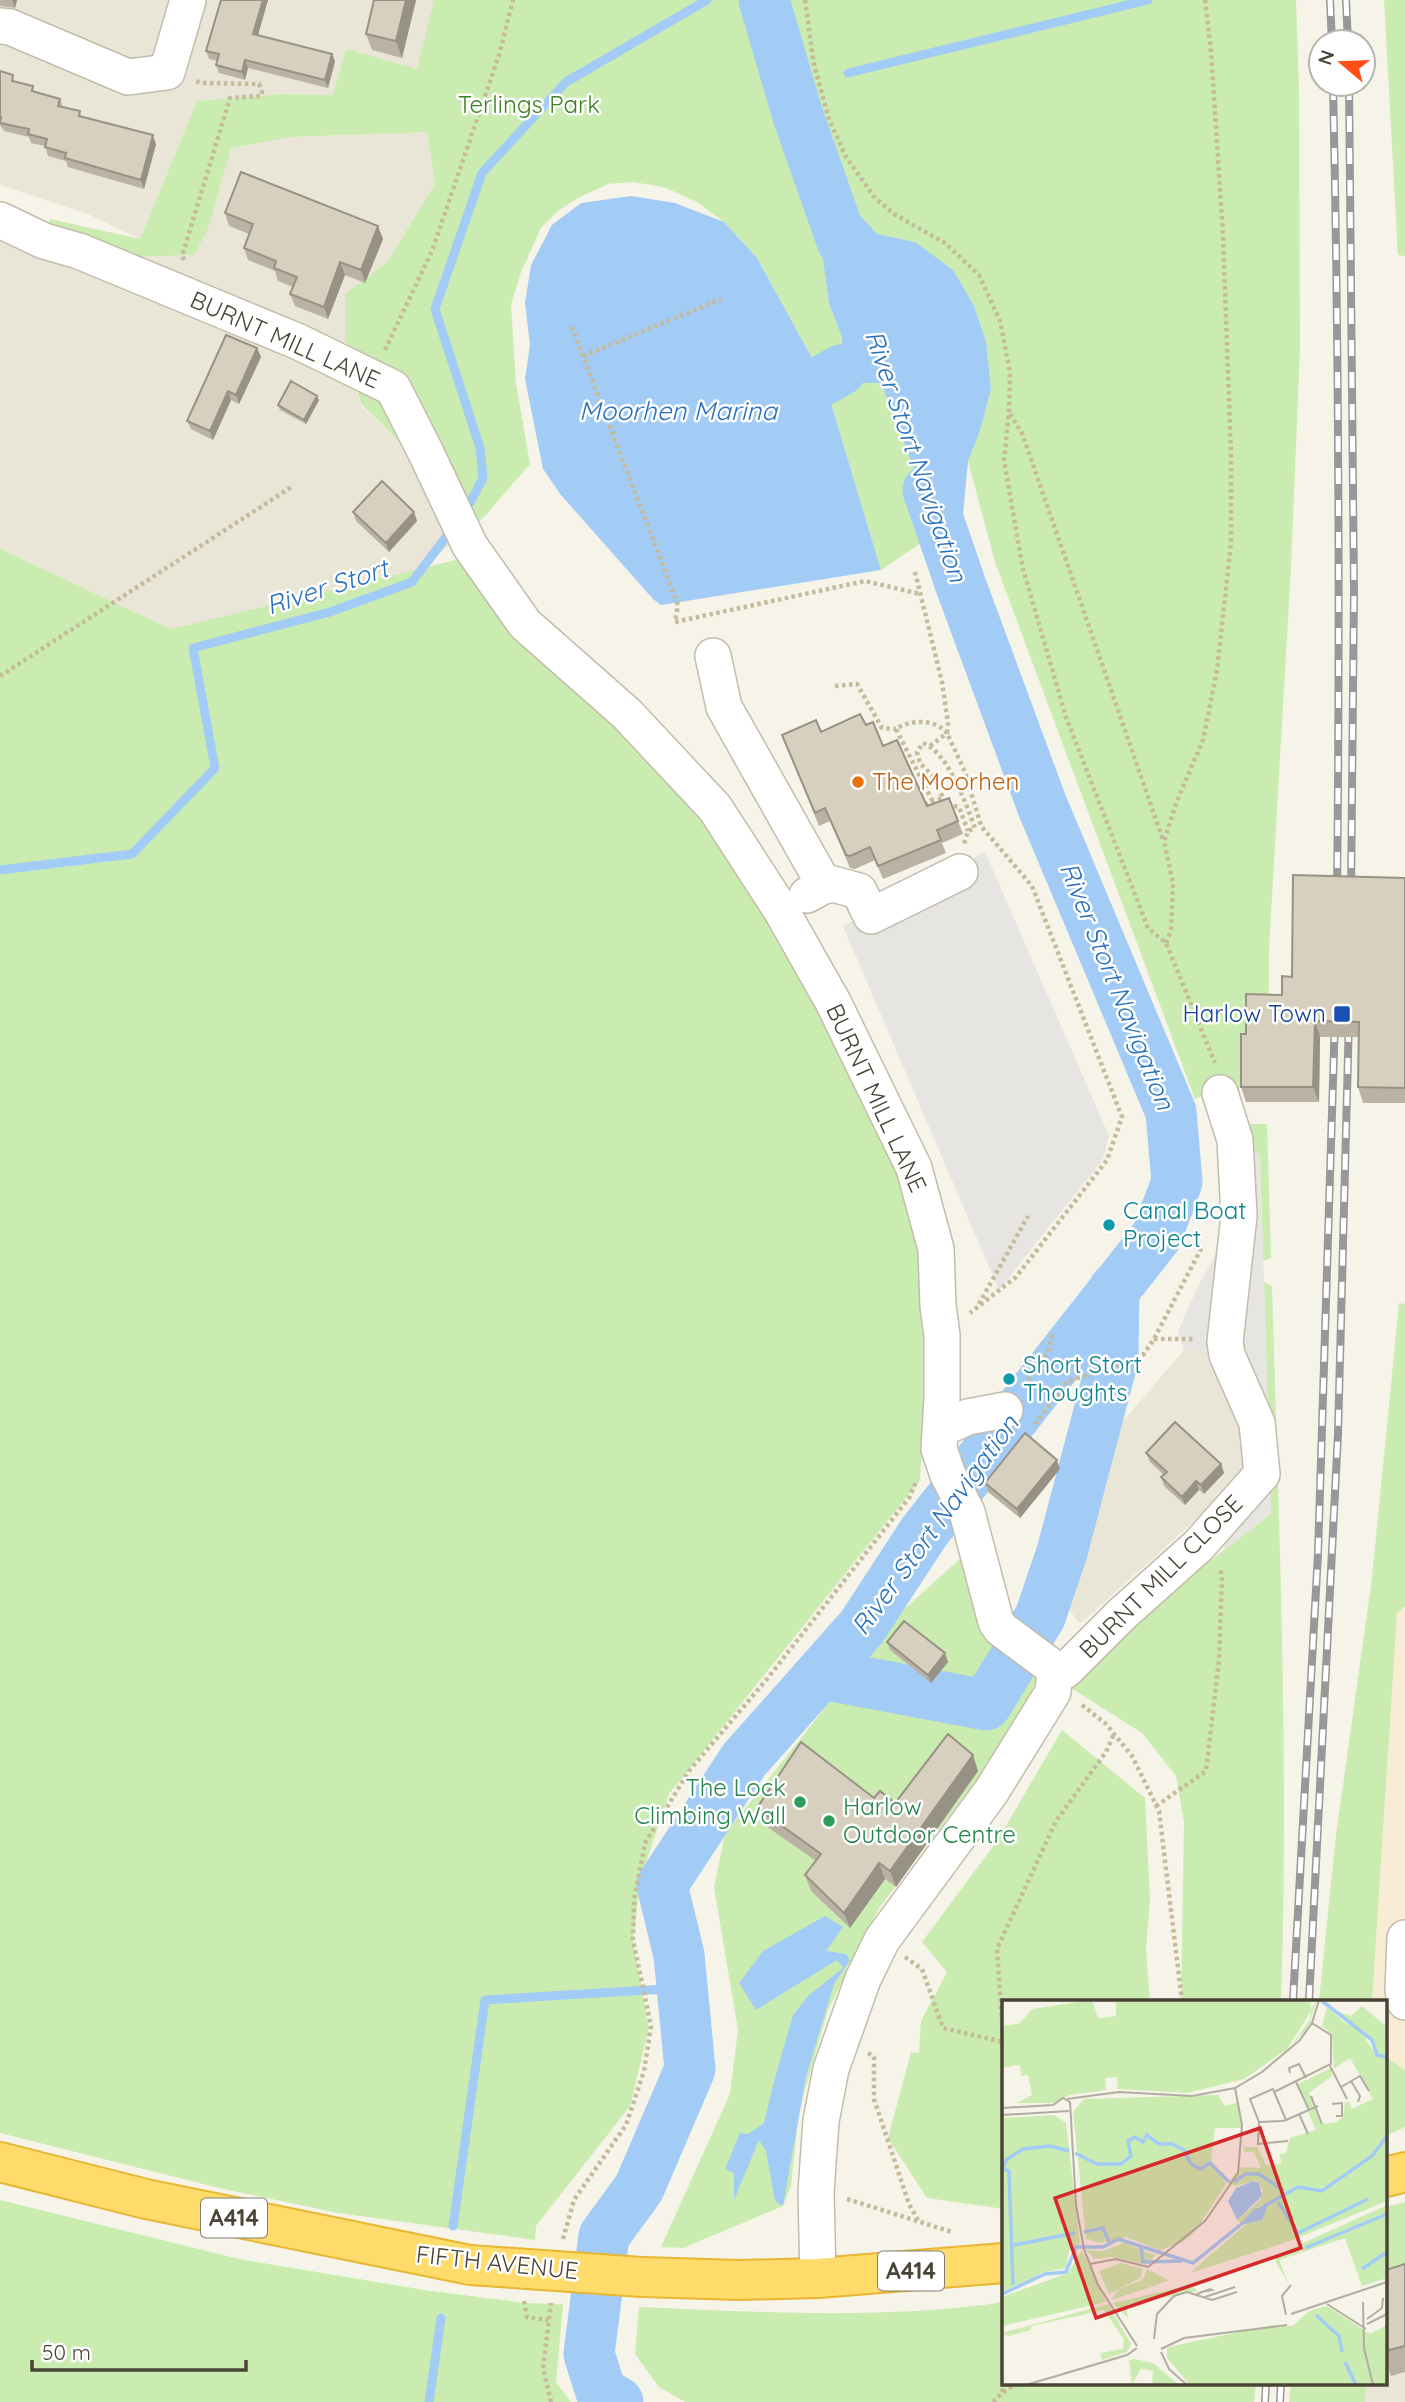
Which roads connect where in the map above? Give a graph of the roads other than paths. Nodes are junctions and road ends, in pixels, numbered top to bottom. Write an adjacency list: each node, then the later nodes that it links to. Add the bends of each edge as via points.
1 (188, 0): 2 (street, via 167,72 128,77)
2 (0, 26)
3 (0, 220): 7 (street, BURNT MILL LANE, via 299,342 393,388 470,546 525,624 627,714 715,807)
4 (713, 656): 6 (street, via 723,706)
5 (960, 872): 6 (street, via 871,916 859,891 829,883)
6 (825, 886): 7 (street)
7 (781, 910): 10 (street, BURNT MILL LANE, via 833,1002 914,1168 936,1249 942,1335)
8 (1220, 1093): 11 (street, BURNT MILL CLOSE, via 1235,1140 1239,1216 1224,1342 1257,1423 1262,1474 1210,1533 1066,1670)
9 (1005, 1410): 10 (street, via 976,1415)
10 (940, 1439): 11 (street, BURNT MILL LANE, via 948,1475 967,1512 989,1614)
11 (1052, 1673): 18 (street, via 1045,1708 991,1792 882,1940 863,1979 831,2069 821,2121 816,2192)
12 (1405, 1938): 13 (street)
13 (1404, 1989)
14 (0, 2162): 18 (highway, FIFTH AVENUE / A414, bridge, via 146,2199 470,2265 642,2277)
15 (1405, 2172): 16 (highway)
16 (1388, 2176)
17 (1002, 2263): 18 (highway, FIFTH AVENUE / A414)
18 (818, 2278)

